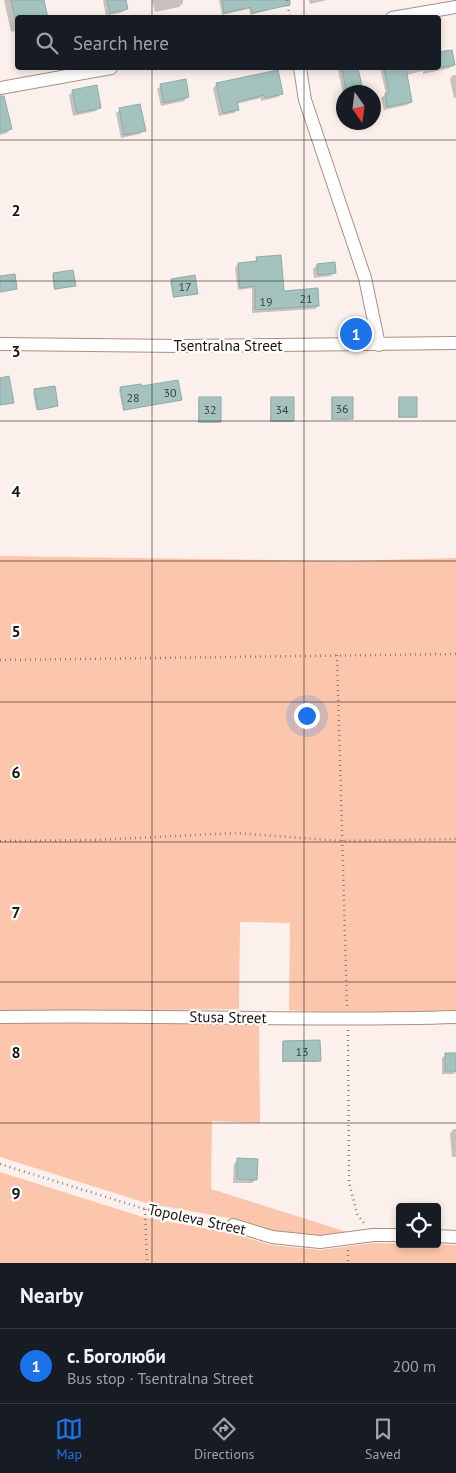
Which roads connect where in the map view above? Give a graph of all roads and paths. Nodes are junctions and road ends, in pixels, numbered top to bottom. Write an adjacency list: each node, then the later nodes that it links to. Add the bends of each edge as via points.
1 (287, 0): 3 (path)
2 (456, 7): 4 (street)
3 (290, 15)
4 (409, 15)
5 (100, 70): 7 (street)
6 (300, 70): 10 (street, via 305,100 365,278)
7 (0, 88)
8 (456, 343): 10 (street, Tsentralna Street)
9 (0, 344): 10 (street, Tsentralna Street)
10 (379, 344)
11 (456, 654): 12 (path)
12 (337, 655): 13 (path); 16 (path)
13 (0, 660)
14 (456, 839): 16 (path)
15 (0, 841): 16 (path, via 235,833)
16 (342, 841): 19 (path)
17 (0, 1017): 19 (street, Stusa Street)
18 (456, 1017): 19 (street, Stusa Street)
19 (348, 1019): 23 (path, via 349,1182 356,1214)
20 (0, 1164): 21 (path, Topoleva Street)
21 (145, 1209): 22 (path, Topoleva Street); 27 (path)
22 (233, 1225): 23 (street, Topoleva Street, via 272,1236 320,1242)
23 (373, 1235): 24 (street, Topoleva Street)
24 (396, 1235)
25 (441, 1236): 26 (street)
26 (456, 1237)
27 (147, 1263)

